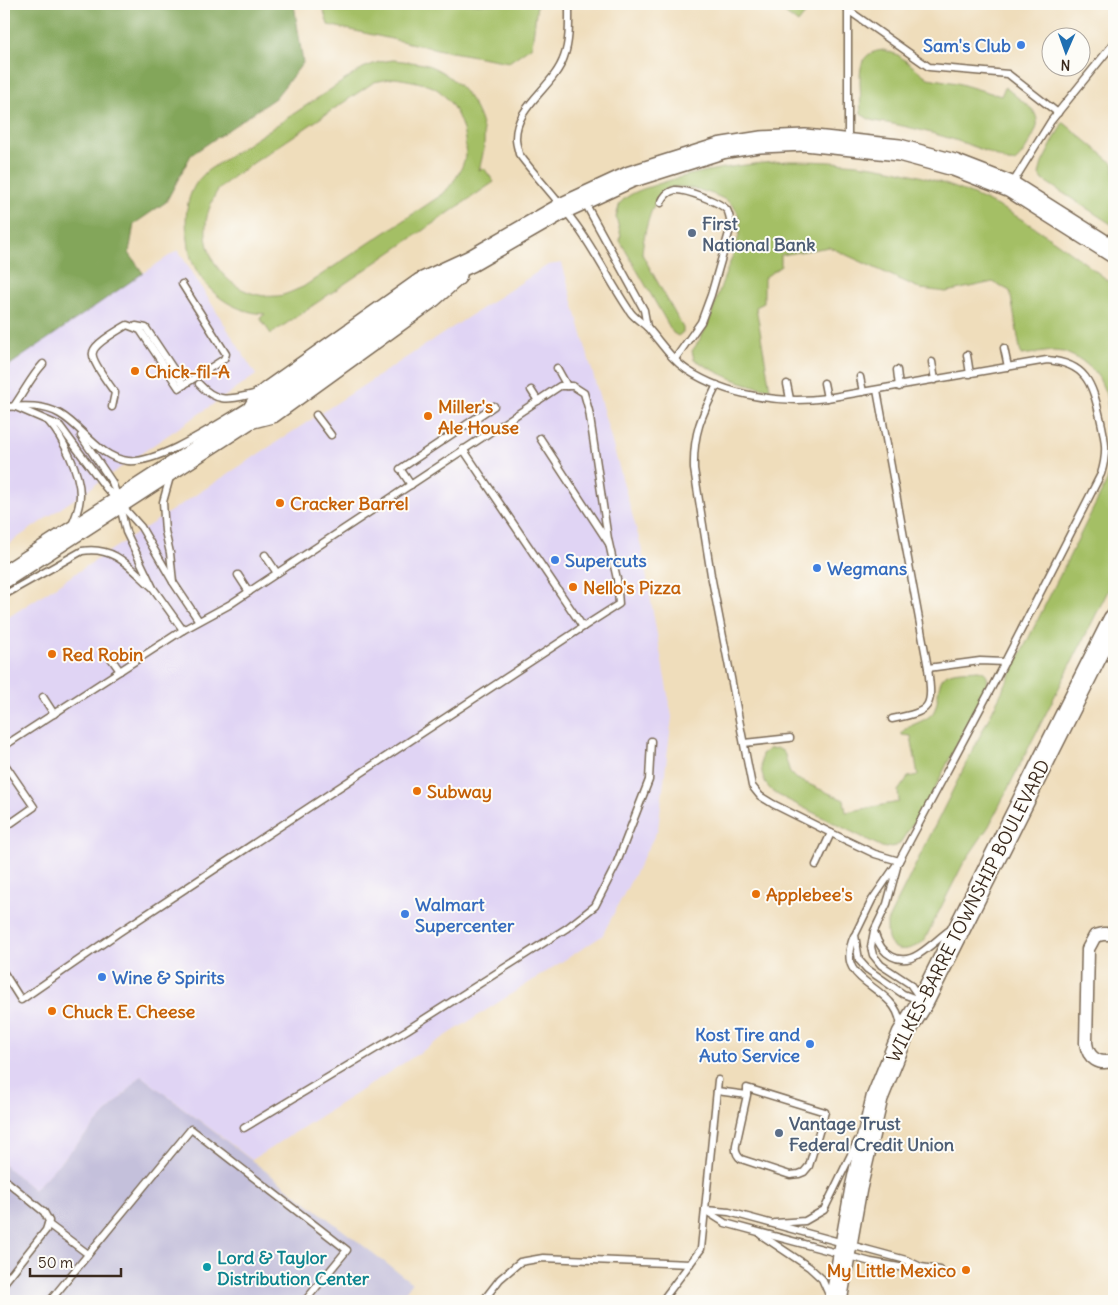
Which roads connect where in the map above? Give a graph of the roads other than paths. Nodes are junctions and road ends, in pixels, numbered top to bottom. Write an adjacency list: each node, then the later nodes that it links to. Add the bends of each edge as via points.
1 (569, 4): 10 (lane, via 565,56 559,69 525,111 518,124 516,139 520,154)
2 (853, 4): 3 (lane)
3 (848, 10): 5 (lane, via 929,67 1008,74); 6 (lane)
4 (1114, 43): 5 (lane)
5 (1058, 113): 7 (lane)
6 (848, 144): 7 (main road, via 899,150 954,165); 8 (main road, via 805,140 722,148 630,177)
7 (1010, 187): 11 (main road)
8 (583, 199): 10 (main road); 14 (lane, via 644,310)
9 (661, 203): 17 (lane, via 669,192 684,190 720,205 730,218 711,296 701,322)
10 (562, 208): 12 (main road); 14 (lane, via 632,315)
11 (1114, 252)
12 (471, 261): 35 (main road, via 421,284); 45 (main road, via 431,297 272,412)
13 (182, 284): 42 (lane, via 226,354 224,359 178,388 140,330 127,325 92,352 93,359 115,393)
14 (647, 327): 17 (lane)
15 (1004, 348): 20 (lane)
16 (967, 355): 23 (lane)
17 (675, 359): 29 (lane, via 687,370)
18 (932, 362): 25 (lane)
19 (43, 364): 39 (lane)
20 (1008, 367): 23 (lane); 68 (lane, via 1047,360 1060,361 1080,372 1092,387 1106,449 1101,474)
21 (557, 368): 30 (lane)
22 (897, 370): 31 (lane)
23 (970, 374): 25 (lane)
24 (860, 377): 34 (lane)
25 (935, 380): 31 (lane)
26 (824, 383): 36 (lane)
27 (199, 384): 35 (lane, via 212,396 223,400)
28 (787, 384): 37 (lane)
29 (717, 385): 37 (lane, via 745,393); 76 (lane, via 697,427 694,469)
30 (567, 386): 38 (lane, via 560,386); 54 (lane, via 574,386 584,393)
31 (899, 386): 33 (lane)
32 (531, 390): 38 (lane)
33 (877, 390): 34 (lane); 69 (lane)
34 (863, 392): 36 (lane)
35 (265, 395): 43 (lane, via 168,451 141,460 118,459); 45 (main road)
36 (827, 398): 37 (lane)
37 (790, 399)
38 (538, 401): 49 (lane)
39 (14, 406): 41 (lane); 43 (lane, via 39,406); 46 (lane)
40 (494, 406): 51 (lane, via 401,471)
41 (4, 407)
42 (112, 407)
43 (60, 414): 52 (lane, via 88,446 112,482)
44 (316, 414): 47 (lane)
45 (249, 418): 50 (main road)
46 (46, 419): 52 (lane, via 60,426); 53 (lane, via 67,450 78,483 80,496 76,517)
47 (332, 435)
48 (540, 438): 54 (lane)
49 (464, 449): 51 (lane); 65 (lane)
50 (174, 466): 52 (main road); 59 (lane, via 163,502)
51 (411, 485): 56 (lane)
52 (119, 502): 53 (main road); 59 (lane, via 141,527); 60 (lane, via 126,532)
53 (66, 538): 58 (main road)
54 (610, 545): 65 (lane, via 619,604)
55 (265, 555): 56 (lane)
56 (277, 573): 61 (lane)
57 (238, 575): 61 (lane)
58 (4, 577)
59 (173, 582): 64 (lane)
60 (153, 588): 62 (lane, via 121,559 104,550 93,549 82,551); 66 (lane)
61 (249, 592): 64 (lane)
62 (4, 595)
63 (1114, 620): 83 (main road, WILKES-BARRE TOWNSHIP BOULEVARD)
64 (199, 621): 66 (lane)
65 (583, 626): 87 (lane, via 21,1000)
66 (183, 630): 70 (lane)
67 (108, 654): 70 (lane)
68 (1005, 662): 69 (lane, via 980,661); 81 (lane)
69 (928, 668): 73 (lane, via 931,693 927,707)
70 (120, 671): 72 (lane)
71 (43, 697): 72 (lane)
72 (54, 714): 77 (lane)
73 (892, 719)
74 (790, 738): 76 (lane)
75 (651, 741): 95 (lane, via 649,780 616,865 595,906 567,928 407,1030)
76 (744, 744): 80 (lane, via 752,786 760,796)
77 (4, 746)
78 (4, 763): 79 (lane, via 34,808)
79 (4, 828)
80 (831, 834): 81 (lane); 82 (lane)
81 (899, 862): 84 (lane, via 887,904); 86 (lane, via 872,900)
82 (816, 865)
83 (963, 920): 84 (lane, via 918,955 904,959 891,957 882,949); 88 (main road, WILKES-BARRE TOWNSHIP BOULEVARD)
84 (874, 932): 88 (lane, via 873,955 881,965 910,984)
85 (1114, 934): 90 (street, via 1095,936 1088,949 1086,1043 1090,1057 1097,1061)
86 (855, 935): 88 (lane, via 858,960 867,969 903,994); 89 (lane, via 851,944 851,960 857,977 891,1002 899,1015)
87 (4, 973)
88 (923, 1001): 89 (main road, WILKES-BARRE TOWNSHIP BOULEVARD)
89 (903, 1034): 94 (main road, WILKES-BARRE TOWNSHIP BOULEVARD)
90 (1114, 1060)
91 (718, 1080): 92 (lane)
92 (717, 1091): 93 (lane); 97 (lane)
93 (747, 1095): 93 (lane, via 747,1088 825,1112 810,1166 804,1172 790,1175 737,1156 735,1151)
94 (877, 1098): 98 (lane, via 824,1210 805,1221); 101 (main road, WILKES-BARRE TOWNSHIP BOULEVARD)
95 (244, 1128)
96 (4, 1179): 99 (lane, via 44,1212)
97 (705, 1210): 98 (lane, via 729,1212); 100 (lane, via 726,1224); 103 (lane, via 701,1249)
98 (770, 1223): 101 (lane)
99 (48, 1224): 102 (lane); 106 (lane)
100 (756, 1232): 101 (lane); 111 (lane, via 809,1267 822,1280)
101 (844, 1249): 104 (lane, via 906,1260); 104 (lane, via 871,1262); 111 (main road, WILKES-BARRE TOWNSHIP BOULEVARD)
102 (88, 1254): 107 (lane); 108 (lane, via 190,1129 348,1250)
103 (690, 1264): 109 (lane, via 543,1258 520,1262 500,1279); 110 (lane)
104 (922, 1267): 105 (lane)
105 (940, 1270)
106 (4, 1283)
107 (50, 1301)
108 (305, 1301)
109 (483, 1301)
110 (662, 1301)
111 (834, 1301)

